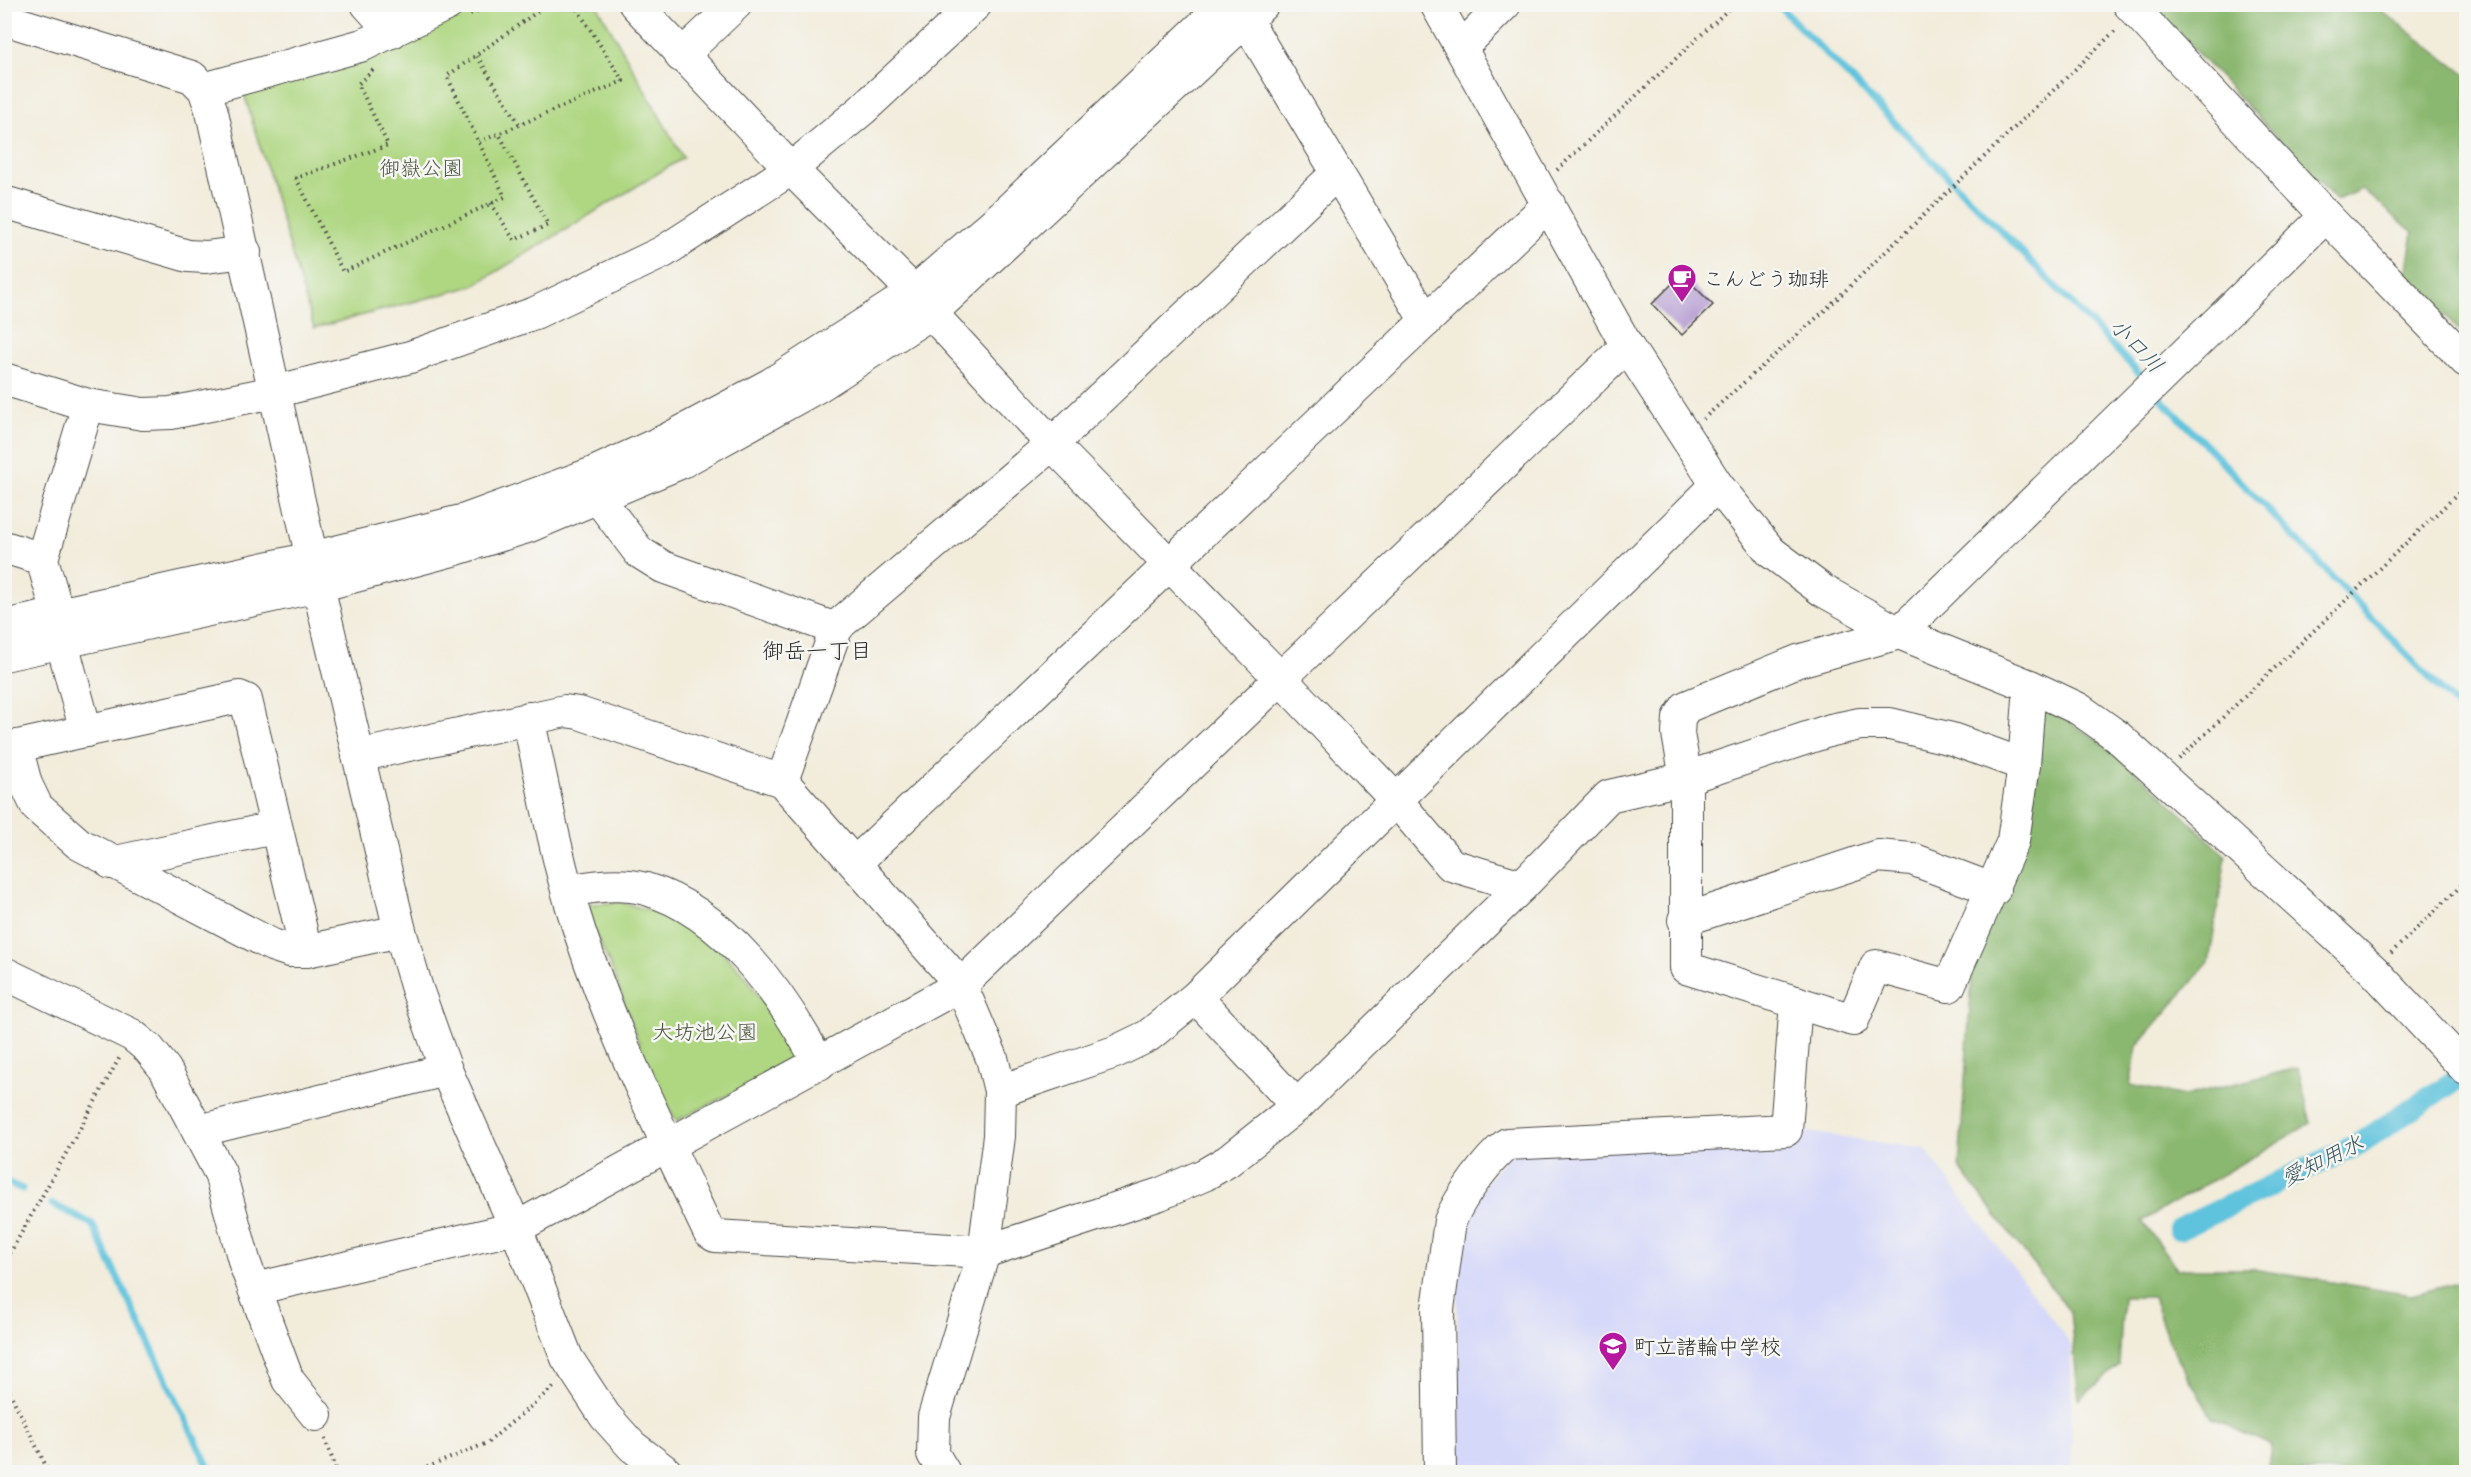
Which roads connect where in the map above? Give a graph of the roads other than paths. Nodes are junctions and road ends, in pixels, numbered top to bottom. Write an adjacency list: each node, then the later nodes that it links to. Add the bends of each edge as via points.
1 (367, 4): 11 (street)
2 (448, 4): 11 (street)
3 (635, 4): 13 (street)
4 (736, 4): 13 (street)
5 (976, 4): 15 (street, via 862,110)
6 (1436, 4): 12 (street)
7 (1505, 4): 12 (street)
8 (2132, 8): 19 (street)
9 (1245, 10): 16 (street); 21 (street)
10 (4, 19): 14 (street, via 192,77)
11 (392, 32): 14 (street, via 363,45)
12 (1461, 48): 17 (street)
13 (681, 56): 15 (street)
14 (204, 89): 20 (street)
15 (791, 169): 21 (street); 26 (street, via 663,252 536,313 410,357)
16 (1338, 173): 22 (street); 28 (street)
17 (1544, 196): 22 (street); 23 (street)
18 (4, 202): 20 (street, via 188,256)
19 (2326, 216): 24 (street); 38 (street)
20 (245, 252): 26 (street)
21 (922, 303): 28 (street); 30 (street, via 768,417 682,462); 34 (street, via 668,439 591,474)
22 (1426, 321): 33 (street)
23 (1627, 346): 29 (street); 40 (street)
24 (2466, 361)
25 (4, 379): 27 (street)
26 (274, 392): 27 (street, via 171,413 143,414); 34 (street)
27 (88, 405): 32 (street)
28 (1052, 444): 33 (street); 37 (street)
29 (1717, 485): 38 (street, via 1771,552 1822,591); 49 (street)
30 (598, 498): 34 (street, via 527,527 456,549); 37 (street, via 639,552 663,567)
31 (4, 547): 32 (street)
32 (42, 559): 36 (street)
33 (1170, 565): 40 (street); 52 (street)
34 (315, 572): 36 (street); 45 (street)
35 (4, 626): 36 (street)
36 (60, 628): 39 (street); 43 (street)
37 (836, 629): 48 (street)
38 (1899, 633): 41 (street); 47 (street, via 1798,661 1686,707 1679,718 1678,734)
39 (4, 655)
40 (1281, 679): 49 (street); 60 (street)
41 (2030, 686): 46 (street); 64 (street, via 2079,709 2117,736 2373,970)
42 (528, 718): 45 (street); 48 (street, via 565,711 579,713); 55 (street)
43 (86, 731): 44 (street); 50 (street, via 239,697 246,700)
44 (10, 748): 51 (street, via 37,807 79,844)
45 (358, 756): 57 (street)
46 (2024, 765): 47 (street, via 1952,739 1890,724 1860,724); 54 (street, via 2013,840)
47 (1686, 778): 53 (street, via 1609,796); 56 (street)
48 (782, 781): 52 (street)
49 (1396, 800): 53 (street, via 1451,865); 61 (street)
50 (274, 828): 51 (street); 58 (street)
51 (111, 863): 58 (street, via 272,945)
52 (855, 863): 60 (street)
53 (1522, 886): 67 (street)
54 (1994, 890): 56 (street, via 1912,859 1878,856); 62 (street, via 1949,986 1876,966 1853,1020)
55 (569, 891): 63 (street, via 604,884 645,889 694,911 716,927 750,963 791,1015); 69 (street, via 593,969)
56 (1684, 920): 62 (street, via 1686,968)
57 (400, 931): 58 (street); 65 (street)
58 (306, 951)
59 (4, 973): 68 (street, via 132,1035 165,1069)
60 (961, 985): 63 (street); 66 (street, via 987,1046)
61 (1196, 997): 66 (street, via 1148,1036 1115,1052); 67 (street)
62 (1796, 1002): 76 (street, via 1786,1130 1508,1144 1497,1152 1450,1221 1438,1309)
63 (819, 1064): 69 (street)
64 (2466, 1068)
65 (446, 1070): 68 (street); 70 (street)
66 (1000, 1091): 71 (street, via 998,1157)
67 (1297, 1106): 71 (street, via 1228,1161 1196,1179)
68 (198, 1131): 72 (street, via 220,1173)
69 (669, 1147): 70 (street); 71 (street, via 709,1232 715,1236)
70 (516, 1228): 72 (street); 74 (street, via 575,1372 619,1432)
71 (984, 1252): 75 (street, via 934,1417 933,1454)
72 (254, 1289): 73 (street, via 288,1380)
73 (316, 1415)
74 (666, 1473)
75 (944, 1473)
76 (1440, 1473)

